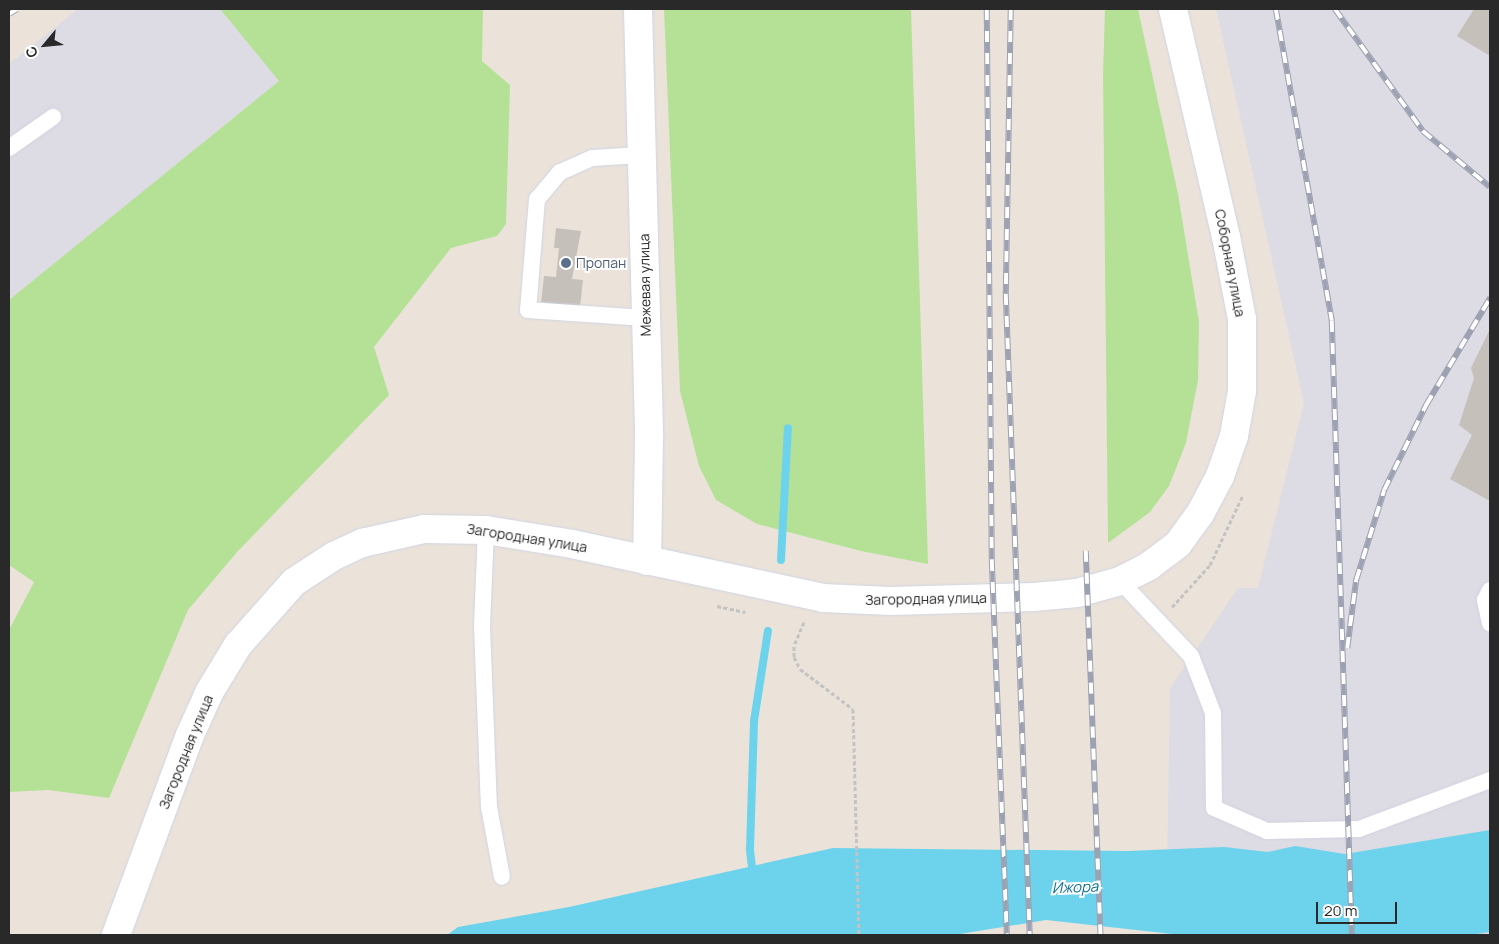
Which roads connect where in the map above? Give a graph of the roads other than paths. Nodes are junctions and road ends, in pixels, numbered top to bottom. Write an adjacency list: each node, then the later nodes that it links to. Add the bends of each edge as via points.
1 (638, 9): 5 (main road, Межевая улица)
2 (1173, 9): 9 (main road, Соборная улица, via 1242,319 1242,390 1234,436 1220,476 1200,514 1178,544 1149,566)
3 (53, 118): 4 (lane)
4 (9, 148)
5 (641, 155): 6 (main road, Межевая улица); 6 (lane, via 592,158 560,172 537,199 528,310)
6 (645, 318): 8 (main road, Межевая улица, via 649,447)
7 (486, 530): 8 (main road, Загородная улица); 14 (lane, via 482,626 489,807); 15 (main road, Загородная улица, via 424,529 362,544 314,568 271,604 238,645 210,691 190,735)
8 (647, 561): 11 (main road, Загородная улица, via 824,598 1034,597)
9 (1120, 581): 11 (main road, Соборная улица); 13 (lane, via 1191,656 1213,712 1214,808 1267,831 1359,829)
10 (1490, 590): 12 (lane, via 1484,600)
11 (1077, 592)
12 (1490, 623)
13 (1490, 780)
14 (502, 877)
15 (116, 935)

